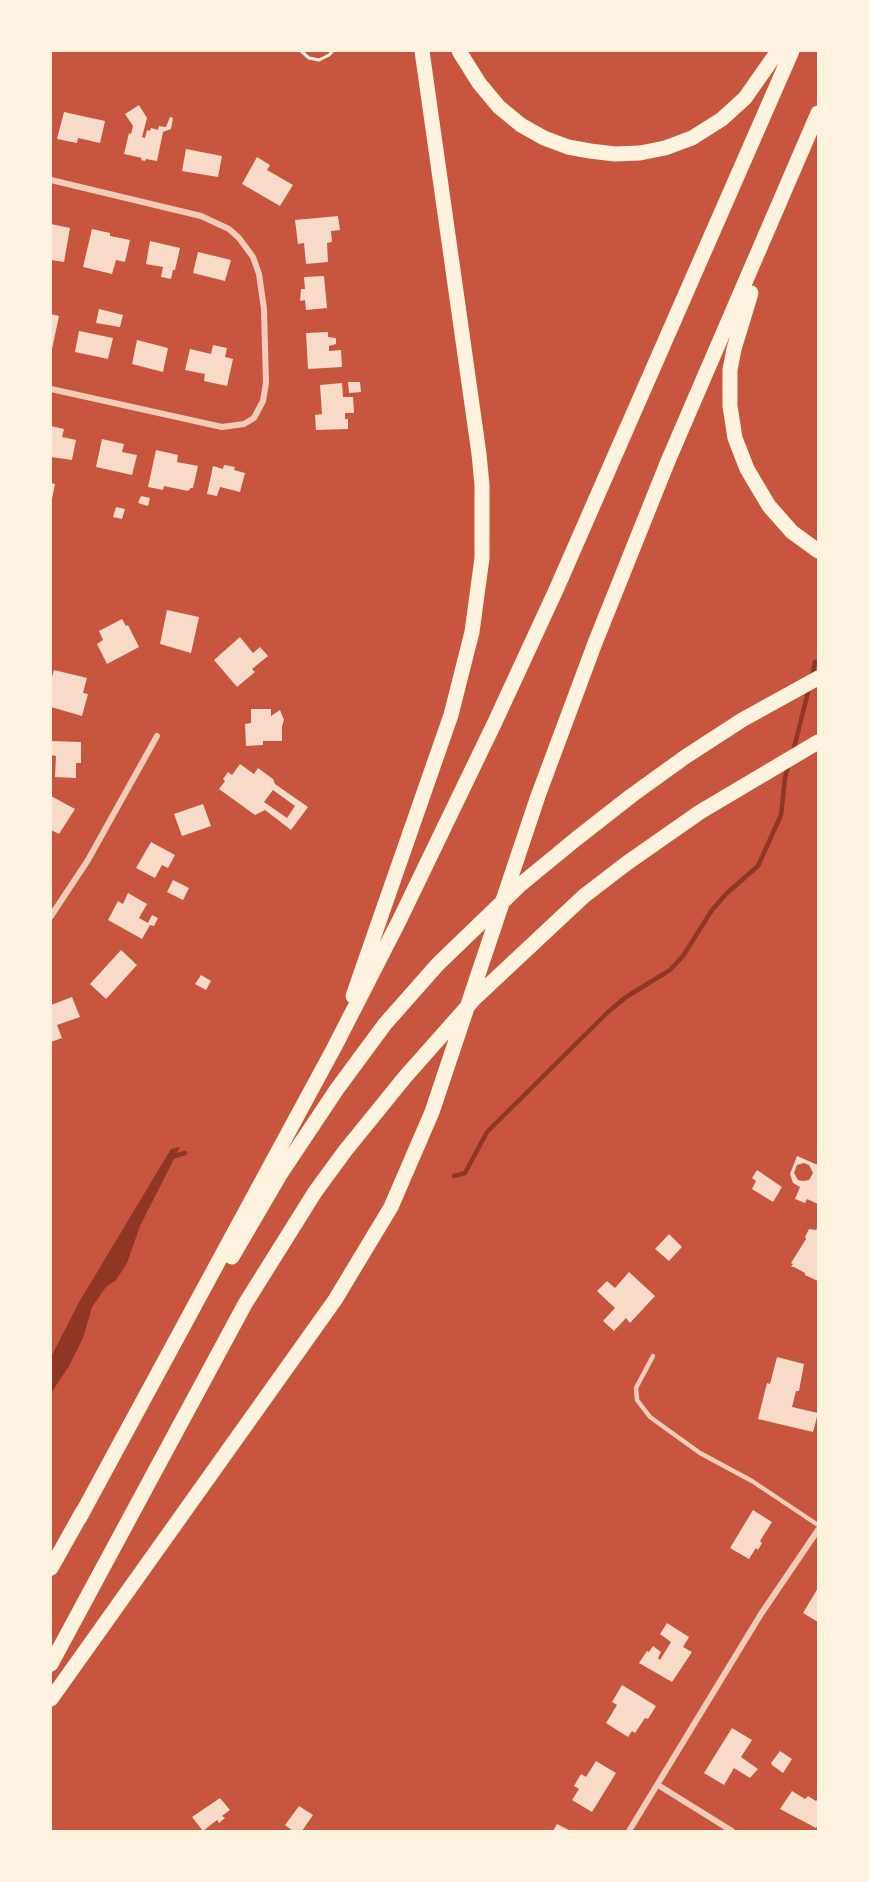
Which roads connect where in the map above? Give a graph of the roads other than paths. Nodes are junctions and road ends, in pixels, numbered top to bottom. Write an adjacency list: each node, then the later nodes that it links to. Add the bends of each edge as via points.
1 (422, 51): 14 (highway, via 479,454 482,558 472,632 451,714)
2 (459, 51): 3 (highway, via 492,99 521,125 568,147 624,154 664,148 693,138 722,119 745,98)
3 (778, 51)
4 (792, 51): 14 (highway, via 525,660)
5 (818, 113): 7 (highway)
6 (51, 180): 8 (street, via 201,216 239,238 253,257 259,274 266,383 254,418 244,424 222,427)
7 (783, 196): 9 (highway, via 734,349 730,370 731,422 741,455 761,495 792,532); 21 (highway, via 635,543 556,747 444,1078 391,1207 355,1269)
8 (51, 388)
9 (818, 551)
10 (818, 678): 16 (highway, via 685,757 576,839 494,910 412,991 362,1054 281,1173)
11 (157, 736): 13 (street, via 88,860)
12 (818, 742): 20 (highway, via 736,789 584,896 439,1037 345,1151 245,1304)
13 (51, 916)
14 (334, 1048): 16 (highway)
15 (653, 1356): 17 (lane, via 636,1388 638,1400 650,1417 700,1453 752,1481)
16 (79, 1519): 19 (highway)
17 (818, 1525)
18 (818, 1530): 22 (street, via 761,1614)
19 (51, 1568)
20 (51, 1664)
21 (51, 1700)
22 (658, 1785): 23 (street); 24 (street)
23 (629, 1831)
24 (732, 1831)

